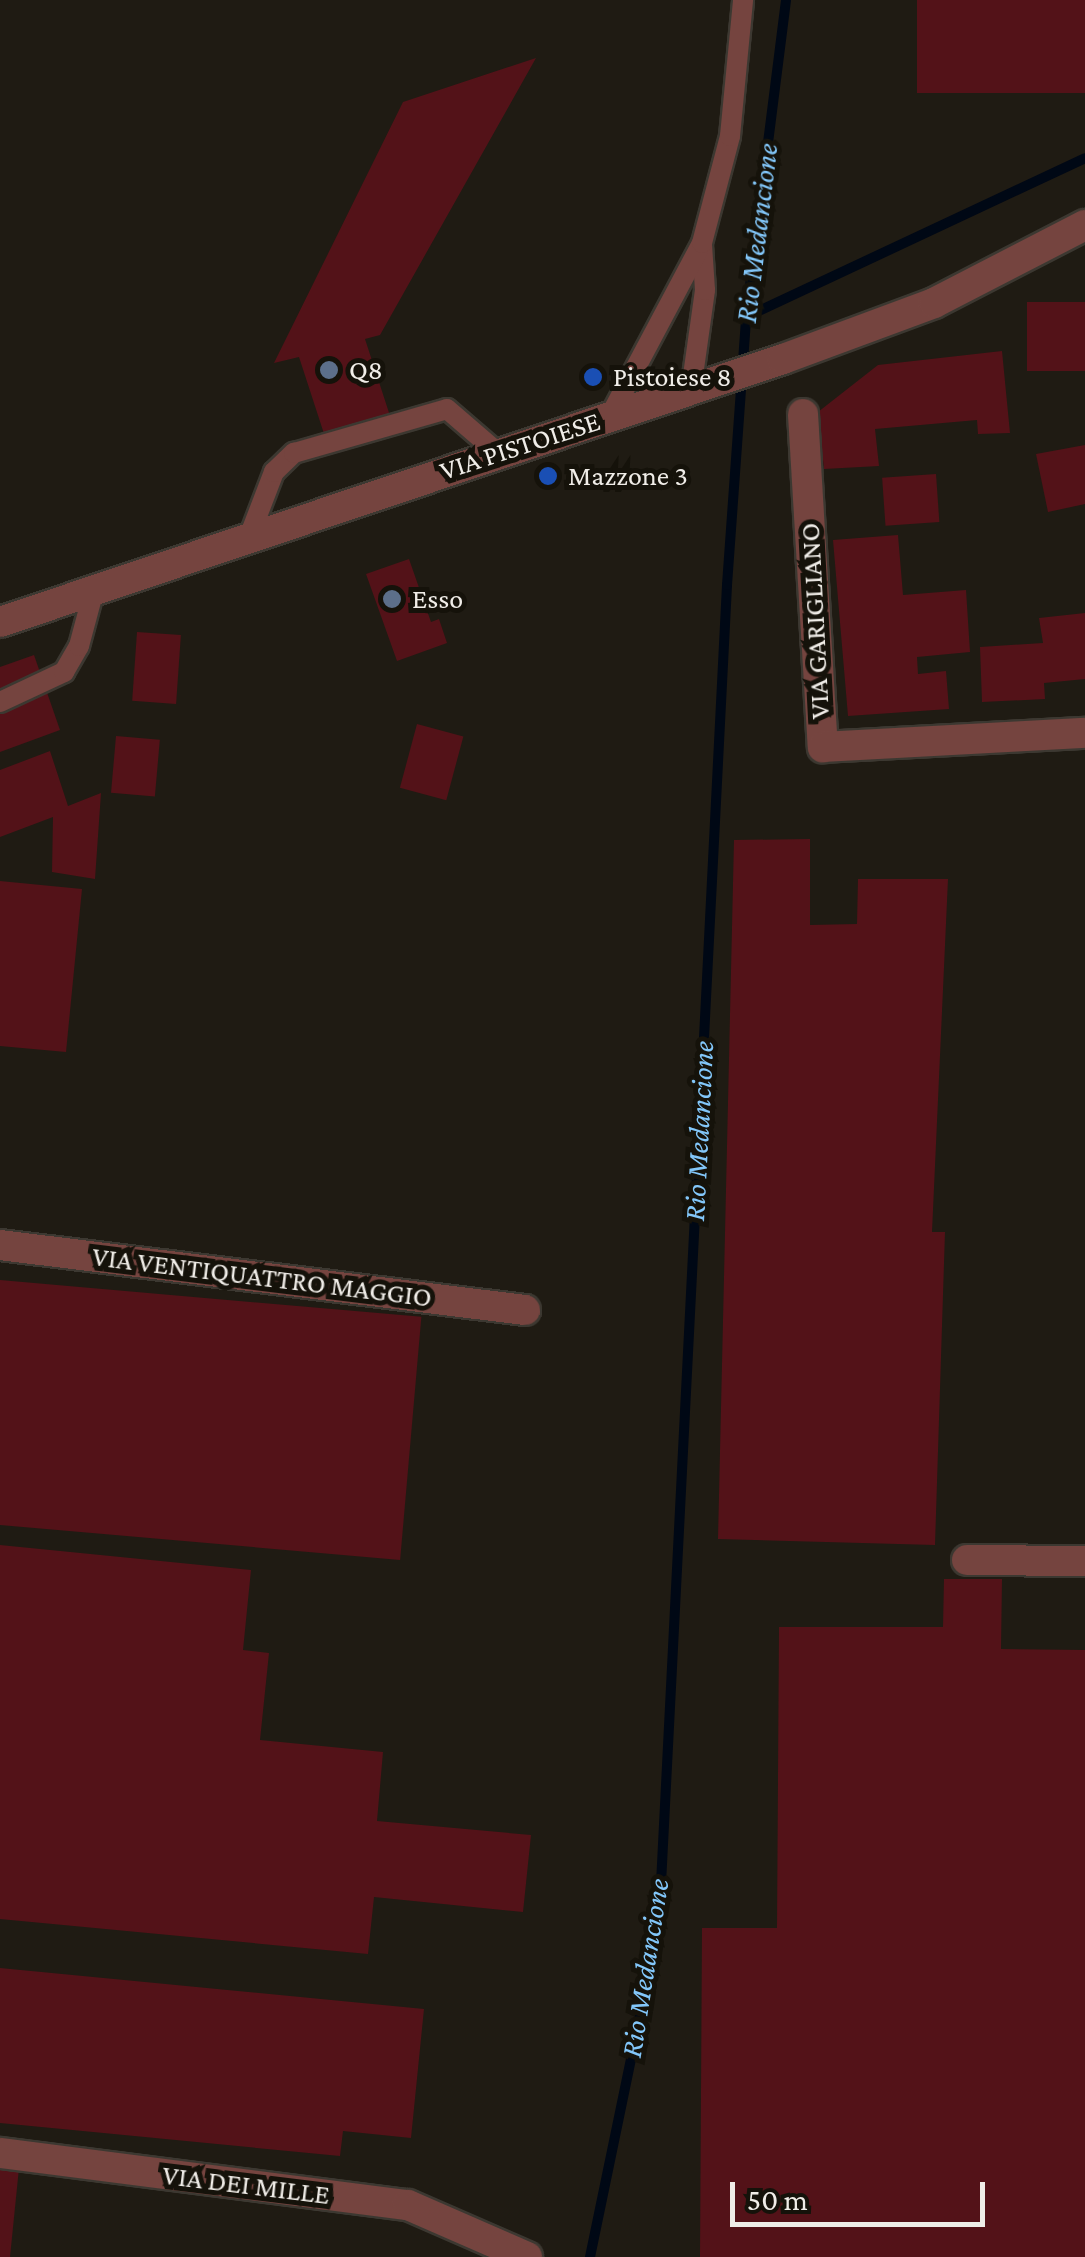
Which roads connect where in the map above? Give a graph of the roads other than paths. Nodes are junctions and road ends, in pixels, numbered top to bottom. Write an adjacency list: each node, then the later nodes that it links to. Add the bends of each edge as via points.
1 (743, 0): 3 (lane, via 730,136)
2 (1085, 225): 4 (street, VIA PISTOIESE, via 934,303)
3 (702, 243): 4 (lane); 6 (lane)
4 (704, 386): 6 (street, VIA PISTOIESE)
5 (804, 414): 12 (street, VIA GARIGLIANO, via 823,747)
6 (608, 418): 7 (street, VIA PISTOIESE)
7 (498, 453): 8 (street, VIA PISTOIESE); 8 (lane, via 447,409 294,454 274,472)
8 (249, 537): 9 (street, VIA PISTOIESE)
9 (94, 590): 10 (street, VIA PISTOIESE); 11 (lane, via 64,672)
10 (0, 622)
11 (0, 702)
12 (1085, 733)
13 (0, 1245): 14 (street, VIA VENTIQUATTRO MAGGIO)
14 (525, 1310)
15 (968, 1560): 16 (street)
16 (1085, 1561)
17 (0, 2154): 18 (street, VIA DEI MILLE, via 408,2205)
18 (528, 2257)

